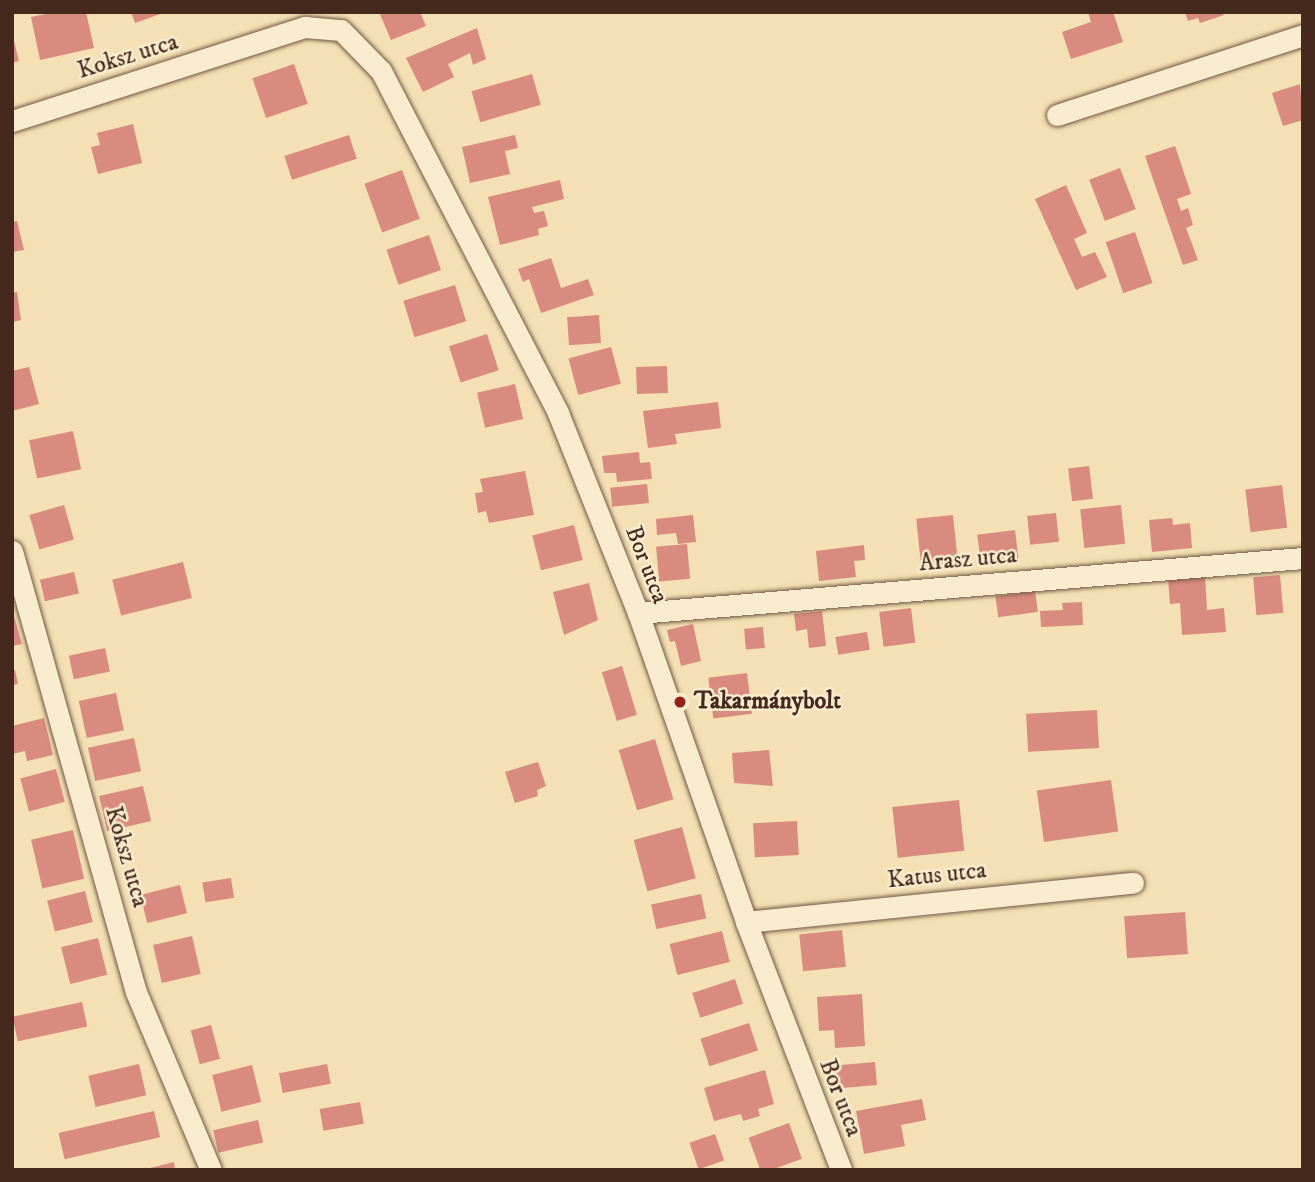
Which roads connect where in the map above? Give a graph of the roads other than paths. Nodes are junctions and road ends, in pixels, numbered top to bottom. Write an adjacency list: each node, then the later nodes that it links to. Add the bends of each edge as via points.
1 (343, 21): 4 (street, Koksz utca, via 305,27); 7 (street, Bor utca, via 381,71 558,413)
2 (1303, 34): 3 (street)
3 (1057, 115)
4 (12, 121)
5 (12, 551): 10 (street, Koksz utca, via 136,992)
6 (1303, 558): 7 (street, Arasz utca)
7 (638, 613): 9 (street, Bor utca)
8 (1133, 883): 9 (street, Katus utca)
9 (746, 922): 11 (street, Bor utca)
10 (211, 1170)
11 (841, 1170)

